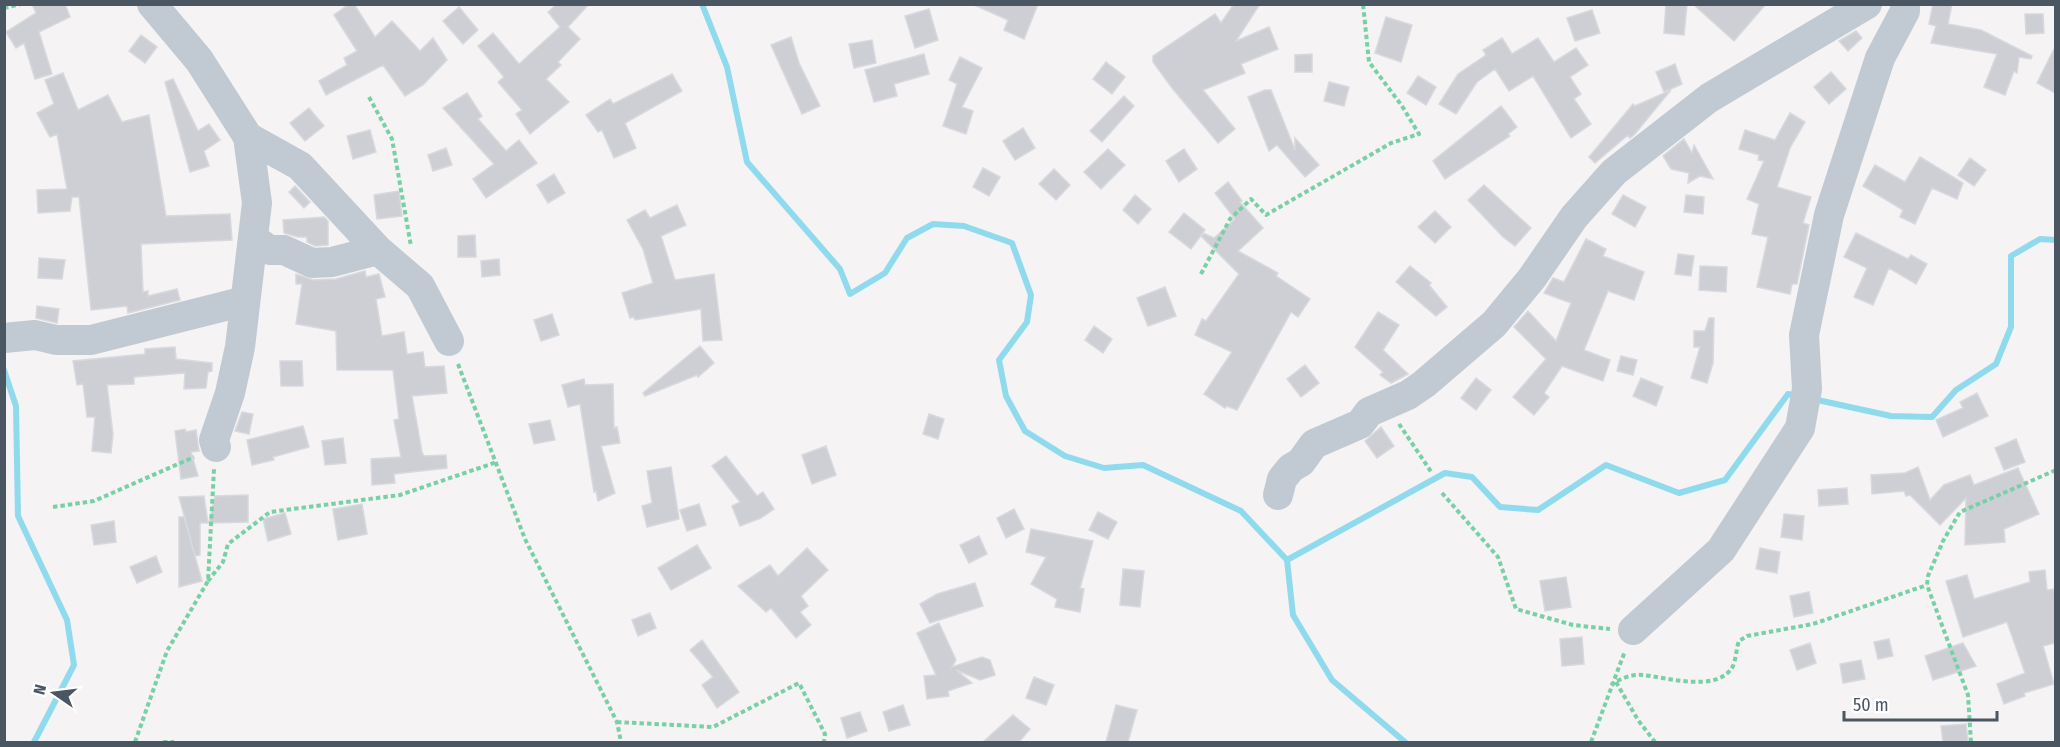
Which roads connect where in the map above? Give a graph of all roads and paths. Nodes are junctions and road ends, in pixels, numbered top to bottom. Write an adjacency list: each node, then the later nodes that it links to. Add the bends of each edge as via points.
1 (21, 4): 6 (path)
2 (152, 4): 8 (street, via 199,60)
3 (1363, 4): 11 (path, via 1369,62 1419,134 1391,143 1266,215 1251,199 1230,219)
4 (1867, 4): 16 (street, via 1709,98 1614,172 1574,217 1494,324 1424,384)
5 (1905, 4): 26 (street, via 1880,58 1829,215 1804,335 1807,389 1800,428 1721,550)
6 (4, 8)
7 (369, 97): 12 (path, via 392,139 410,238)
8 (248, 137): 9 (street, via 257,204); 10 (street, via 300,166)
9 (253, 238): 10 (street, via 269,250 284,250 312,262 332,262); 13 (street)
10 (378, 250): 12 (street)
11 (1202, 274)
12 (413, 280): 15 (street)
13 (245, 301): 14 (street, via 91,340 56,340 35,335); 17 (street, via 240,347 214,440)
14 (4, 338)
15 (449, 341): 18 (path)
16 (1385, 404): 20 (path); 22 (street, via 1369,412 1360,424 1314,444 1282,479)
17 (216, 447): 23 (path, via 93,501); 24 (path)
18 (497, 462): 24 (path, via 400,495 270,512 228,544 223,562); 29 (path, via 525,539)
19 (2055, 470): 25 (path, via 1959,512 1943,541)
20 (1432, 472)
21 (1442, 494): 26 (path, via 1498,557 1516,609 1573,625)
22 (1278, 495)
23 (53, 507)
24 (208, 581): 30 (path, via 167,651)
25 (1927, 585): 27 (path, via 1813,624 1747,636 1739,641 1733,666 1725,675 1713,679 1694,682 1641,675); 37 (path, via 1968,695)
26 (1633, 630): 28 (path)
27 (1616, 682): 28 (path); 36 (path)
28 (1611, 685): 35 (path)
29 (617, 722): 33 (path); 34 (path, via 713,727 799,683 825,734)
30 (135, 742)
31 (163, 742): 32 (path)
32 (174, 742)
33 (621, 742)
34 (824, 742)
35 (1590, 742)
36 (1655, 742)
37 (1971, 742)

